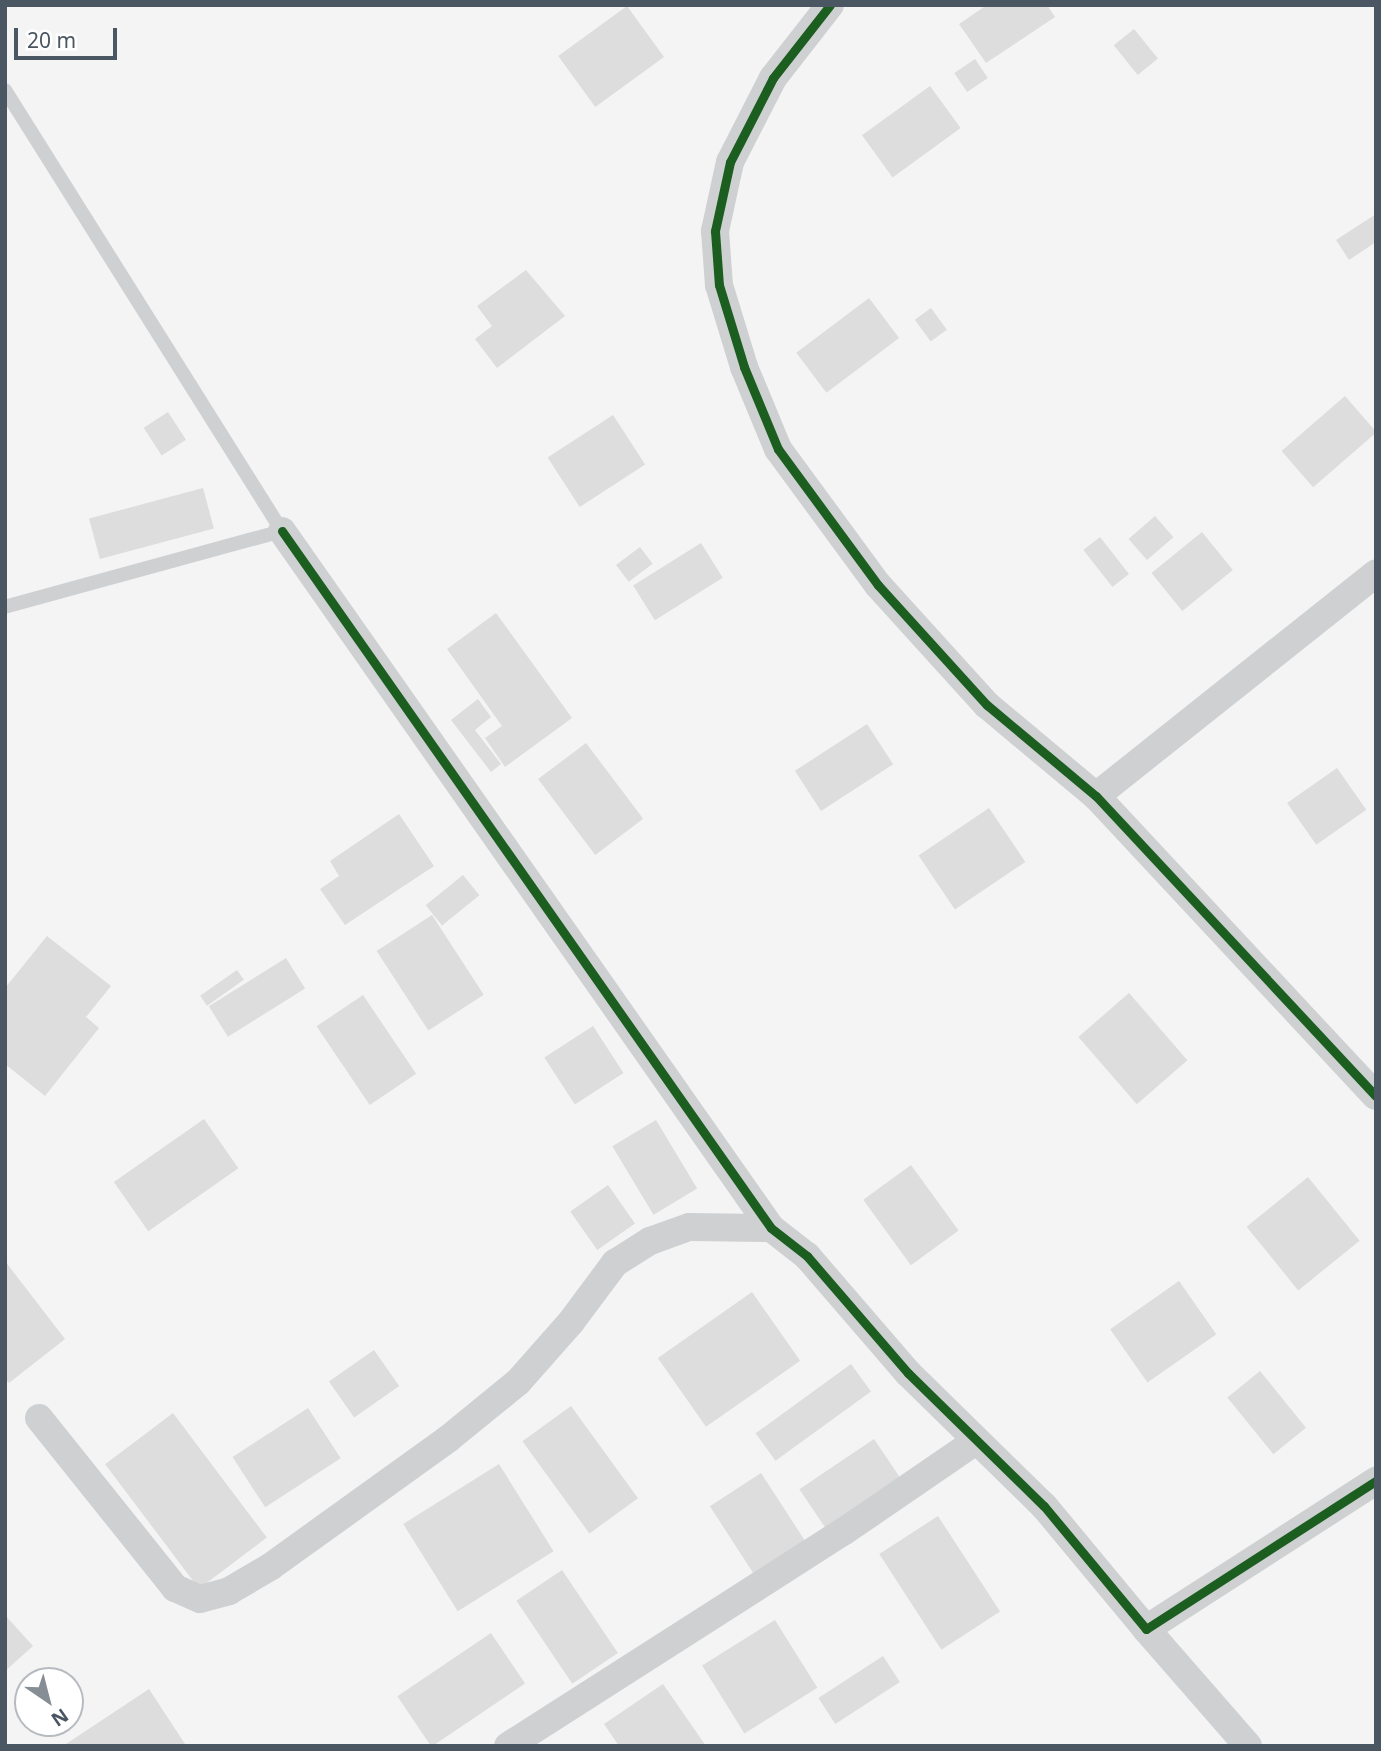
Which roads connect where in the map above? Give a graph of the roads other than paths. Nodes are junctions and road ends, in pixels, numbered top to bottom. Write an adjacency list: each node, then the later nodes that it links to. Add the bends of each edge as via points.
1 (830, 5): 6 (street, via 773,78 730,162 715,231 719,285 744,368 779,449 878,585 987,705)
2 (5, 90): 3 (lane)
3 (282, 531): 5 (lane); 8 (street)
4 (1376, 573): 6 (street)
5 (5, 607)
6 (1096, 796): 7 (street)
7 (1376, 1096)
8 (771, 1228): 9 (street, via 689,1227 650,1241 615,1263 518,1382 448,1439 270,1567 229,1591 200,1599 175,1588); 10 (street, via 807,1256 908,1373)
9 (39, 1418)
10 (976, 1441): 12 (street, via 1077,1542); 13 (street, via 843,1532)
11 (1376, 1480): 12 (street)
12 (1146, 1629): 14 (street)
13 (508, 1746)
14 (1248, 1746)

